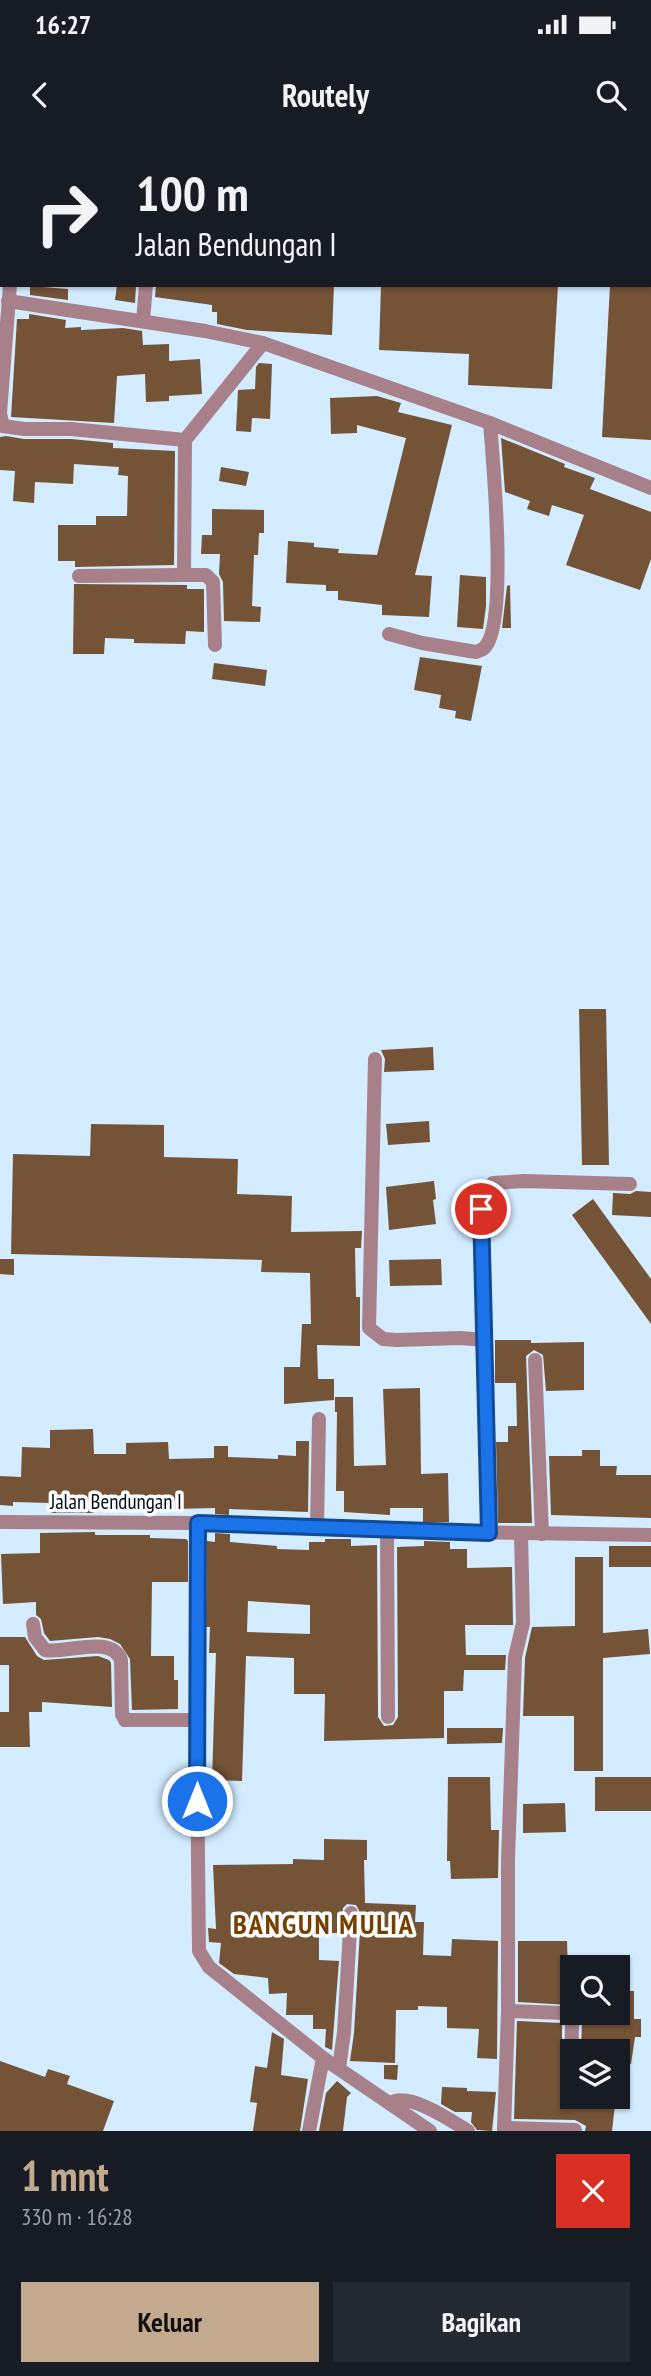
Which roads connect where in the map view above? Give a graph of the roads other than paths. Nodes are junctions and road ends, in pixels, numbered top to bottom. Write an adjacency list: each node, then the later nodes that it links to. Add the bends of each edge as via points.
1 (10, 287): 3 (street)
2 (146, 287): 4 (street)
3 (8, 301): 4 (street); 6 (street)
4 (143, 321): 5 (street)
5 (263, 343): 7 (street); 8 (street)
6 (0, 414): 8 (street, via 4,426 24,429)
7 (490, 423): 9 (street); 12 (street, via 498,534 494,625 487,645 476,652)
8 (185, 440): 10 (street)
9 (651, 488)
10 (184, 575): 11 (street); 13 (street, via 206,575 213,582)
11 (79, 576)
12 (389, 634)
13 (215, 645)
14 (375, 1059): 16 (street, via 369,1328 383,1339)
15 (629, 1184): 16 (street, via 505,1182 487,1188 481,1209)
16 (485, 1339): 23 (street)
17 (535, 1360): 25 (street)
18 (319, 1419): 21 (street)
19 (0, 1522): 20 (street, Jalan Bendungan I)
20 (198, 1523): 21 (street, Jalan Bendungan I); 29 (street)
21 (317, 1528): 22 (street, Jalan Bendungan I)
22 (387, 1531): 23 (street, Jalan Bendungan I); 28 (street)
23 (489, 1533): 24 (street, Jalan Bendungan I)
24 (521, 1533): 25 (street, Jalan Bendungan I); 31 (street, via 523,1623 515,1657)
25 (542, 1534): 26 (street, Jalan Bendungan I)
26 (651, 1535)
27 (33, 1624): 29 (street, via 44,1650 109,1647 118,1652 125,1720)
28 (388, 1717)
29 (198, 1720): 33 (street, via 199,1951 209,1967)
30 (351, 1913): 34 (street)
31 (508, 2011): 32 (street, via 569,2015); 36 (street)
32 (572, 2039)
33 (323, 2058): 34 (street); 38 (street)
34 (339, 2068): 35 (street)
35 (391, 2102): 39 (street); 40 (street, via 403,2098 414,2102)
36 (504, 2129): 37 (street)
37 (575, 2130)
38 (309, 2131)
39 (430, 2131)
40 (468, 2131)

